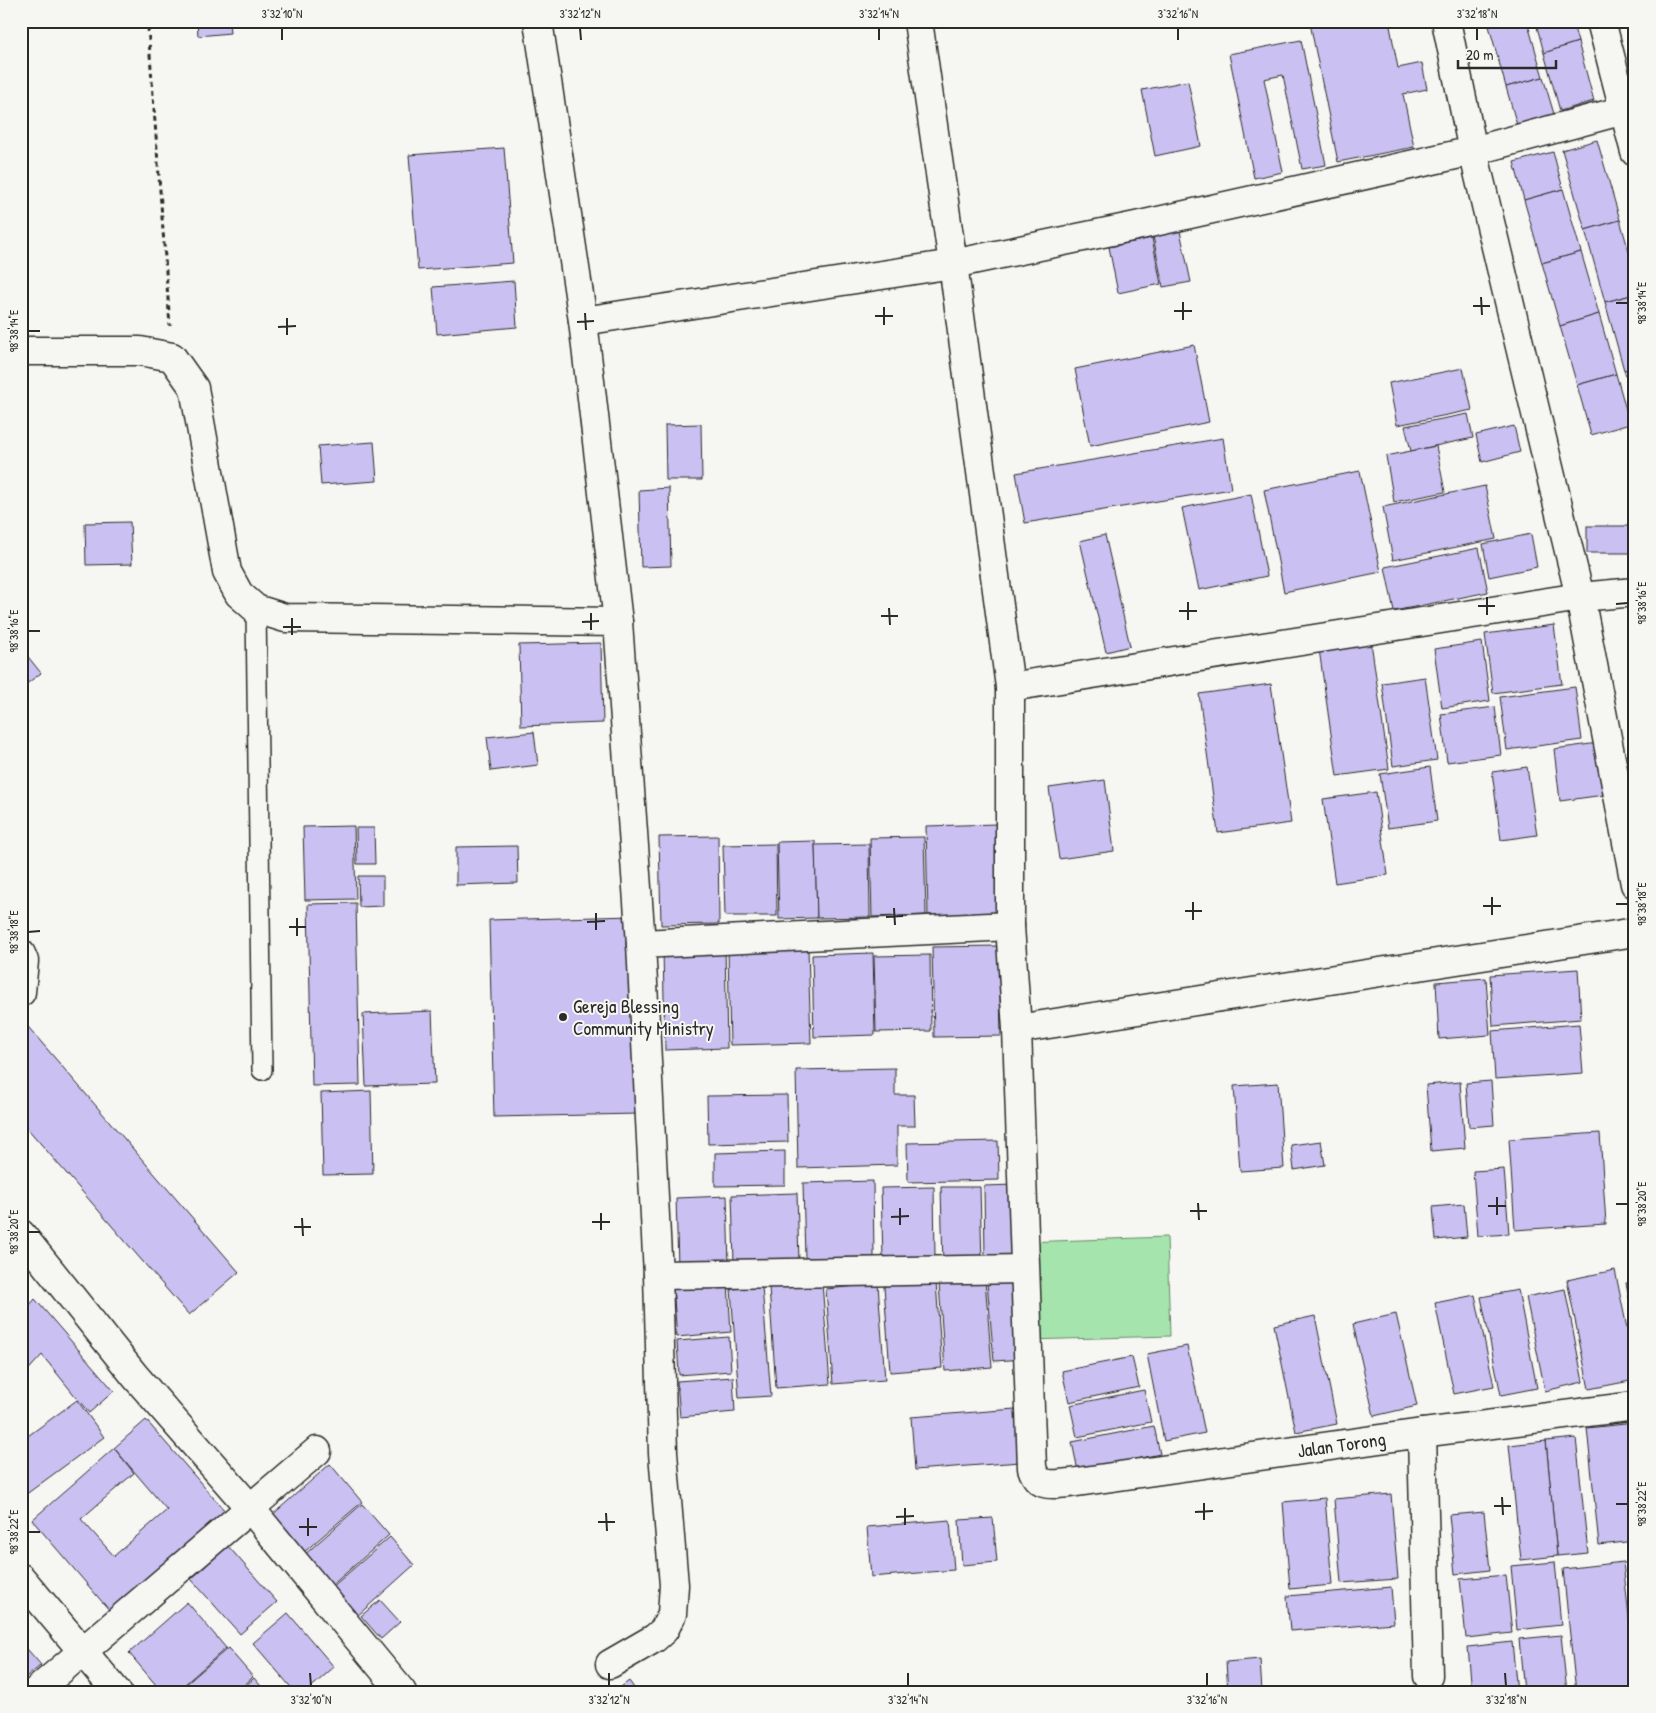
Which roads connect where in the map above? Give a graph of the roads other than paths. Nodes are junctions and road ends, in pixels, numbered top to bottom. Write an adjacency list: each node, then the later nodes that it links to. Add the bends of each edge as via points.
1 (538, 21): 9 (street)
2 (918, 21): 8 (street)
3 (1446, 21): 6 (street)
4 (1601, 21): 5 (street)
5 (1629, 109): 6 (street); 7 (street)
6 (1473, 151): 8 (street); 12 (street)
7 (1635, 152)
8 (953, 264): 9 (street); 15 (street)
9 (583, 321): 14 (street)
10 (21, 351): 13 (street, via 140,351 172,357 194,388 227,572 239,594)
11 (1635, 592): 12 (street)
12 (1580, 597): 15 (street); 16 (street)
13 (256, 609): 14 (street, via 285,618); 23 (lane)
14 (618, 622): 19 (street)
15 (1010, 687): 17 (street)
16 (1635, 884)
17 (1010, 926): 19 (street); 22 (street)
18 (1635, 932): 22 (street)
19 (641, 944): 26 (street)
20 (21, 954): 21 (street, via 24,961)
21 (21, 992)
22 (1017, 1029): 25 (street)
23 (262, 1070)
24 (21, 1234): 30 (street, via 135,1376)
25 (1024, 1269): 26 (street); 28 (street, Jalan Torong, via 1032,1468 1039,1482 1090,1480)
26 (658, 1275): 33 (street, via 663,1452 674,1585 673,1609 669,1622 655,1638)
27 (1635, 1406): 28 (street, Jalan Torong)
28 (1422, 1433): 34 (street)
29 (317, 1451): 30 (street)
30 (250, 1508): 32 (street); 37 (street)
31 (21, 1578): 32 (street)
32 (82, 1651): 35 (street); 36 (street)
33 (610, 1664)
34 (1428, 1676)
35 (35, 1692)
36 (118, 1692)
37 (402, 1692)

